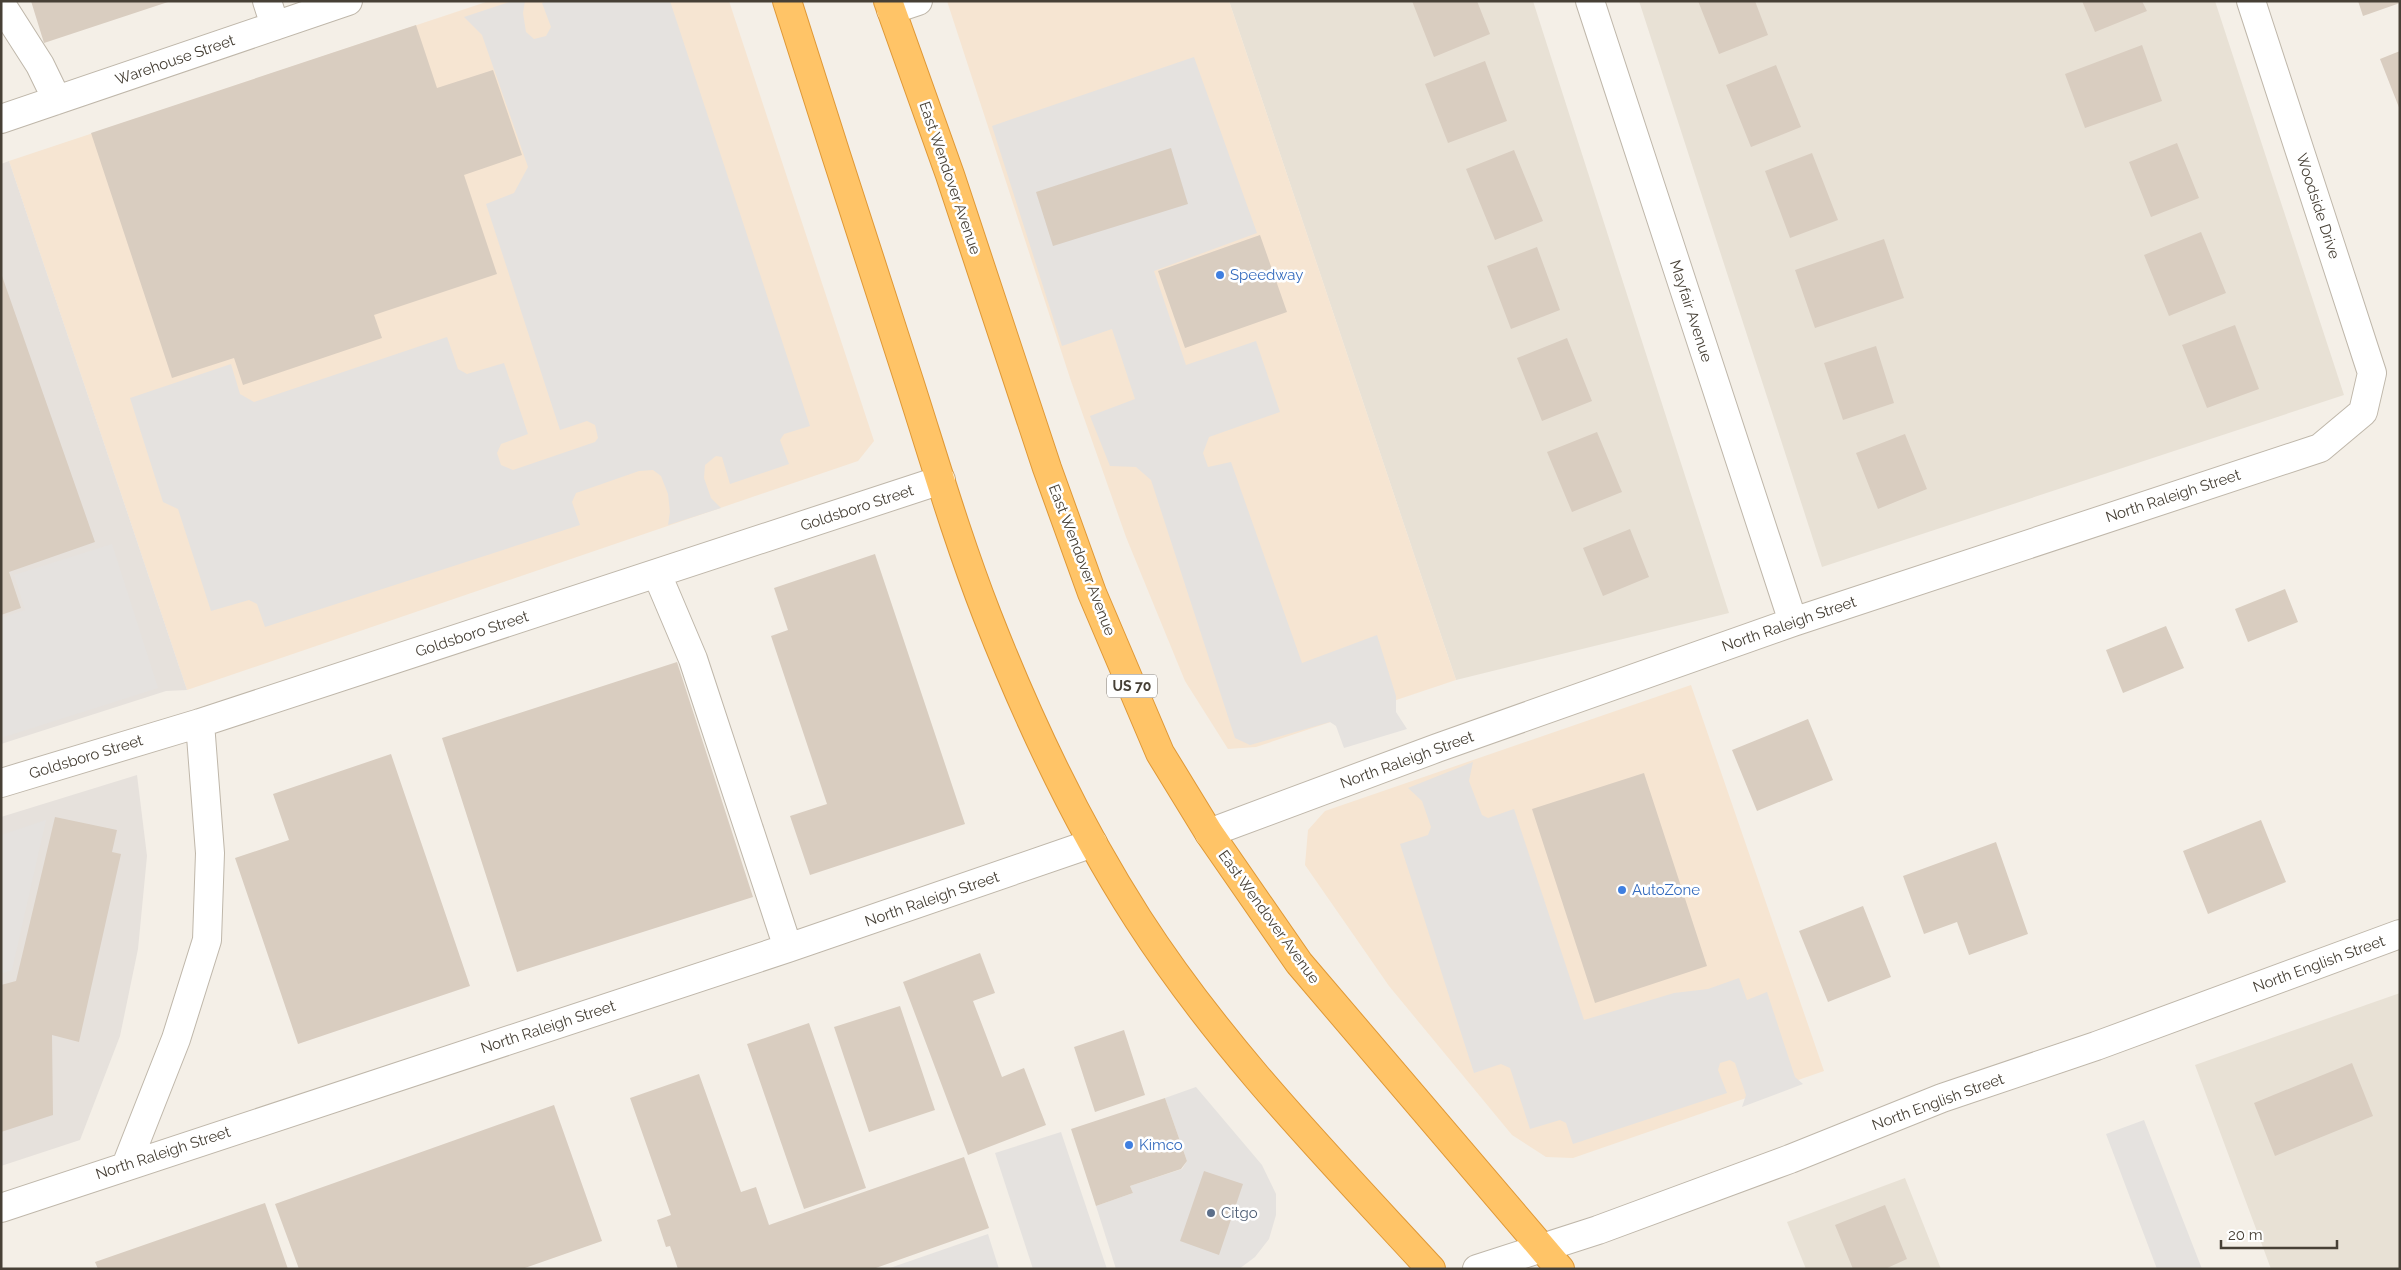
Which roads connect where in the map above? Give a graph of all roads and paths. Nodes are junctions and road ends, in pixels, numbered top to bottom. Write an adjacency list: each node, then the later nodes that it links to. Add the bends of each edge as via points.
1 (348, 1): 8 (street, Warehouse Street)
2 (787, 1): 12 (highway)
3 (918, 1): 7 (street)
4 (1590, 1): 14 (street, Mayfair Avenue)
5 (2251, 1): 11 (street, Woodside Drive, via 2372,373)
6 (1, 4): 9 (street, via 40,65)
7 (889, 6): 17 (highway, East Wendover Avenue / US 70, via 1092,593 1160,753)
8 (271, 14): 9 (street, Warehouse Street)
9 (57, 100): 10 (street, Warehouse Street)
10 (1, 118)
11 (2363, 412): 14 (street, North Raleigh Street, via 2320,448)
12 (941, 480): 13 (street, Goldsboro Street); 18 (highway, via 985,611 1012,678 1042,746)
13 (657, 574): 15 (street, Goldsboro Street); 20 (street, via 693,659)
14 (1793, 622): 17 (street, North Raleigh Street)
15 (200, 723): 16 (street, Goldsboro Street); 21 (street, via 210,853 207,940 176,1040)
16 (1, 783)
17 (1209, 833): 23 (highway, East Wendover Avenue / US 70, via 1299,963)
18 (1093, 843): 20 (street, North Raleigh Street); 24 (highway, via 1138,918 1195,1002 1268,1092)
19 (2400, 934): 23 (street, North English Street, via 2096,1046 1942,1098 1790,1160)
20 (788, 948): 21 (street, North Raleigh Street)
21 (126, 1166): 22 (street, North Raleigh Street)
22 (1, 1208)
23 (1542, 1247): 25 (street, North English Street); 26 (highway, East Wendover Avenue / US 70)
24 (1431, 1269)
25 (1477, 1269)
26 (1560, 1269)

